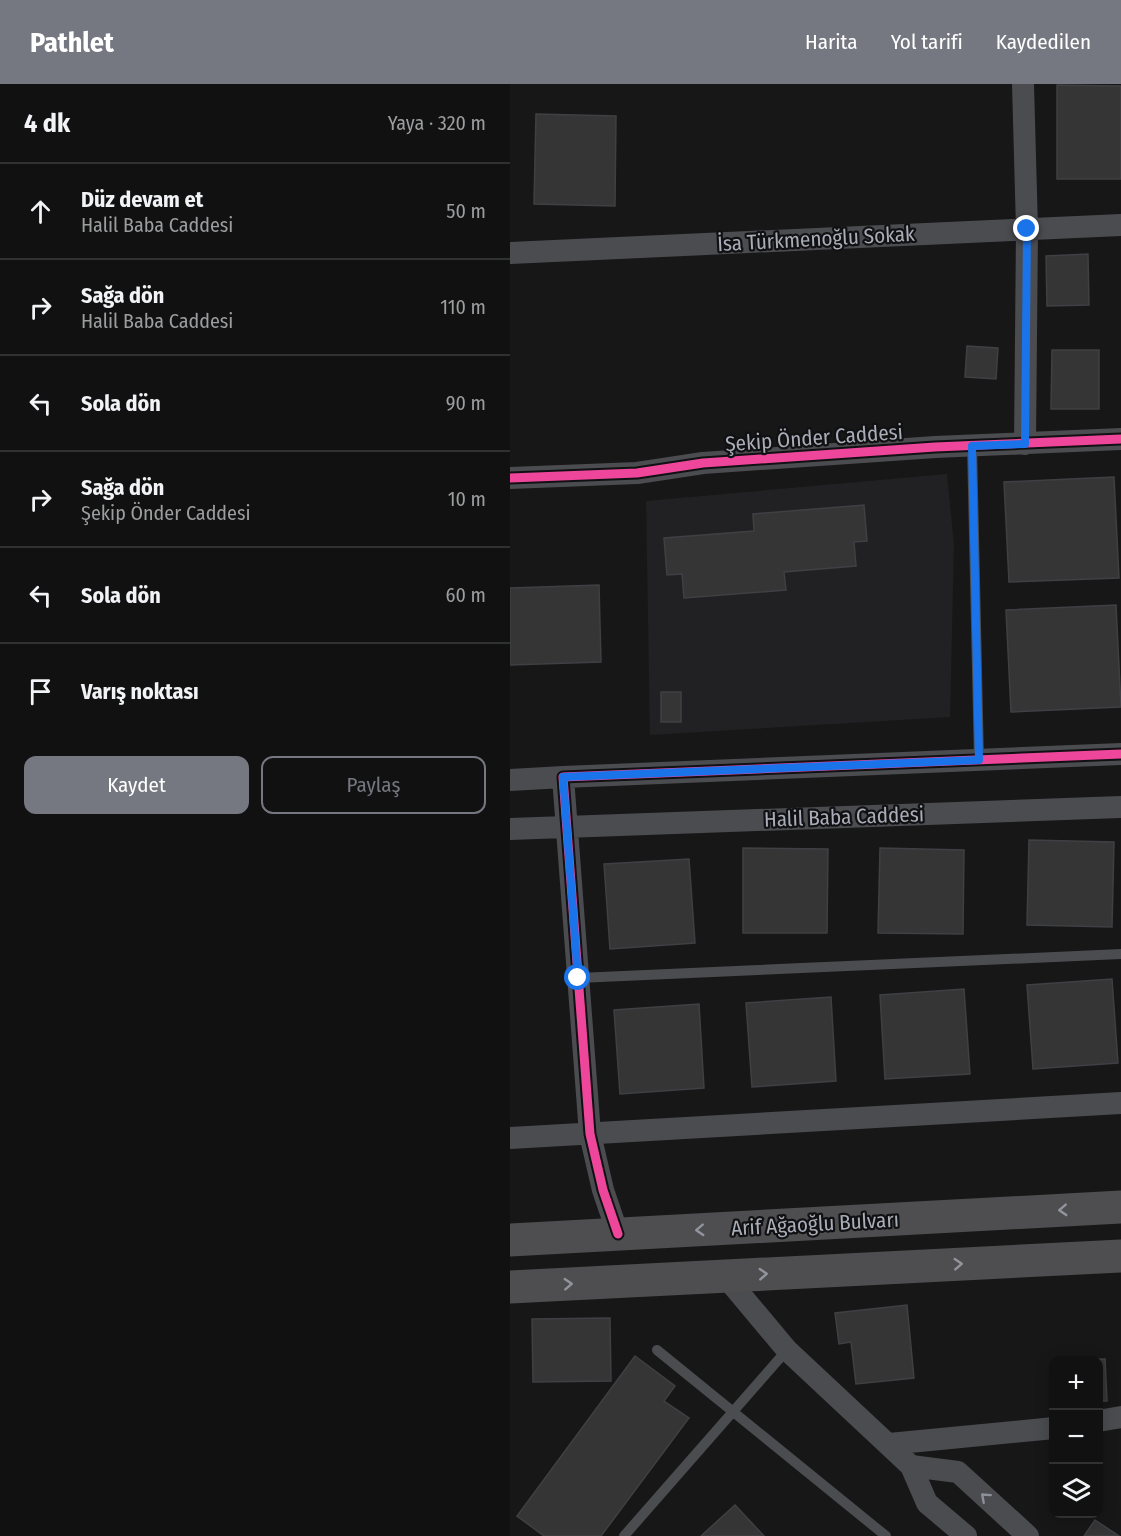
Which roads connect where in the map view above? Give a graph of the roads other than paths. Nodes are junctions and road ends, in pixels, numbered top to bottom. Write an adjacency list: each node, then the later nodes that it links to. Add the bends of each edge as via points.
1 (1023, 84): 3 (street)
2 (1121, 225): 3 (street, İsa Türkmenoğlu Sokak)
3 (1027, 229): 4 (street, İsa Türkmenoğlu Sokak); 6 (street)
4 (510, 253)
5 (1121, 439): 6 (street, Şekip Önder Caddesi)
6 (1025, 444): 7 (street, Şekip Önder Caddesi)
7 (972, 446): 8 (street, Şekip Önder Caddesi, via 703,463 636,472); 10 (lane)
8 (510, 477)
9 (1121, 754): 10 (street)
10 (979, 760): 11 (street)
11 (563, 777): 12 (street); 14 (street)
12 (510, 780)
13 (1121, 807): 14 (street, Halil Baba Caddesi)
14 (567, 827): 15 (street, Halil Baba Caddesi); 17 (street)
15 (510, 829)
16 (1121, 954): 17 (lane)
17 (578, 978): 19 (street)
18 (1121, 1103): 19 (street)
19 (590, 1134): 20 (street); 22 (street)
20 (510, 1138)
21 (1121, 1207): 22 (highway, Arif Ağaoğlu Bulvarı, one-way to 22)
22 (618, 1234): 23 (highway, Arif Ağaoğlu Bulvarı)
23 (510, 1240)
24 (1121, 1256): 25 (highway, one-way to 24)
25 (724, 1276): 26 (highway, one-way to 25); 28 (street)
26 (510, 1287)
27 (657, 1350): 29 (lane)
28 (787, 1350): 29 (lane); 33 (street)
29 (733, 1412): 35 (lane); 36 (lane)
30 (1121, 1417): 31 (street)
31 (1103, 1420)
32 (1049, 1428): 33 (street)
33 (889, 1444): 34 (street)
34 (911, 1466): 37 (street, via 927,1503); 38 (street, one-way to 34, via 958,1472)
35 (624, 1536)
36 (886, 1536)
37 (966, 1536)
38 (1028, 1536)

